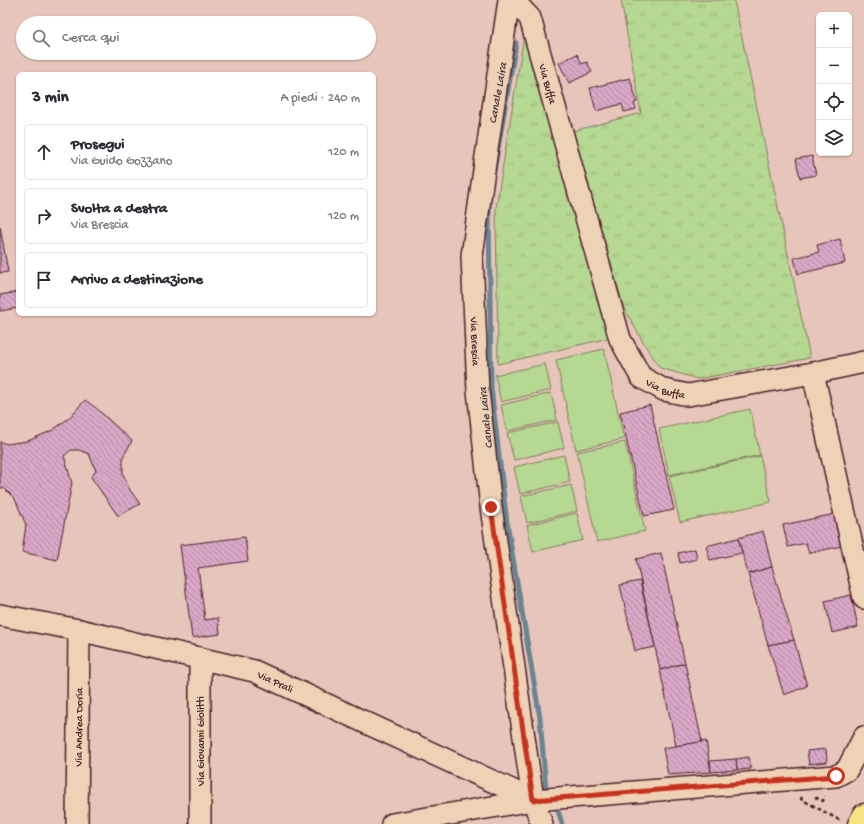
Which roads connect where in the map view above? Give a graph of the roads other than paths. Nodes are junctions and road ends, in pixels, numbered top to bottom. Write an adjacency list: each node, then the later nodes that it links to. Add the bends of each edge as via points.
1 (509, 0): 10 (street, Via Brescia, via 472,256 480,406 491,507)
2 (513, 0): 4 (street, Via Buffa, via 530,18 620,339 641,377 664,390 688,396)
3 (864, 362): 4 (street, Via Buffa)
4 (813, 373): 5 (street)
5 (864, 598)
6 (0, 615): 7 (street, Via Prali)
7 (78, 630): 8 (street, Via Prali); 12 (street, Via Andrea Doria)
8 (200, 658): 10 (street, Via Prali, via 254,671); 13 (street, Via Giovanni Giolitti)
9 (864, 737): 10 (street, via 847,770 836,776)
10 (533, 800): 14 (street); 15 (street, Via Brescia)
11 (864, 815): 16 (highway)
12 (77, 824)
13 (200, 824)
14 (392, 824)
15 (542, 824)
16 (859, 824)

